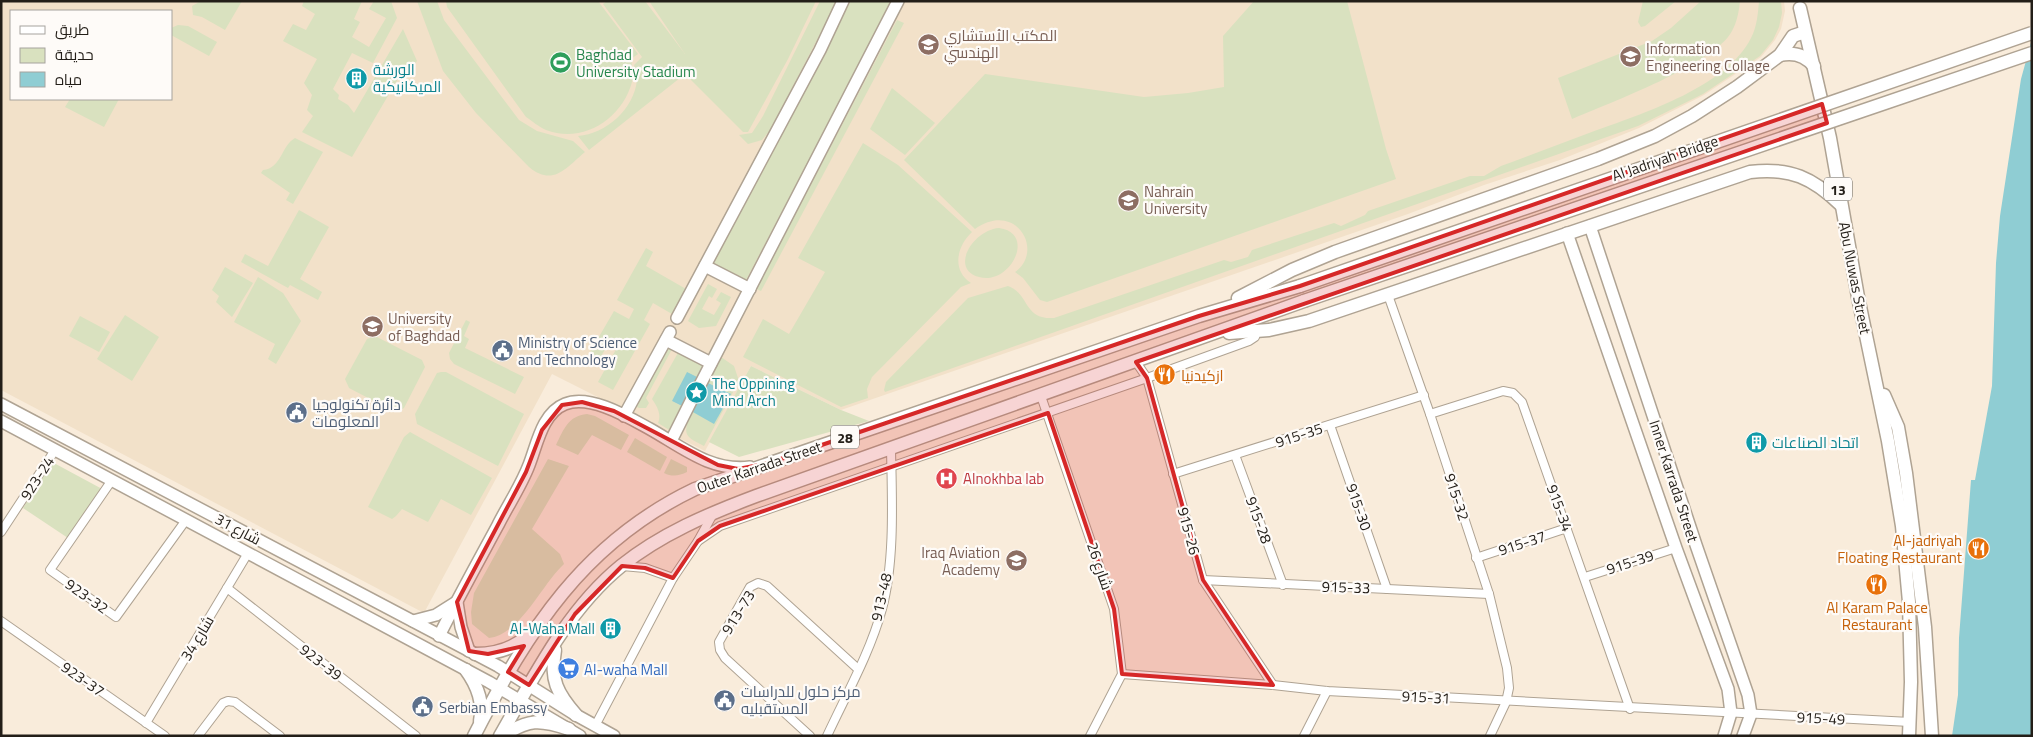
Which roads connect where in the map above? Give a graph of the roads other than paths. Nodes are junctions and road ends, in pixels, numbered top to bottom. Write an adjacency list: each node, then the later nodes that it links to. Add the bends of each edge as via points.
1 (843, 1): 12 (street)
2 (898, 1): 13 (street)
3 (1801, 4): 4 (main road, Abu Nuwas Street / 13); 7 (main road)
4 (1806, 32): 7 (main road, via 1793,36); 8 (main road, Abu Nuwas Street / 13)
5 (2032, 33): 15 (main road, Al Jadriyah Bridge, bridge, via 1300,286)
6 (2032, 53): 18 (main road, Al Jadriyah Bridge, bridge)
7 (1780, 55): 8 (main road, via 1798,55); 15 (main road, via 1715,102 1636,144 1335,252)
8 (1814, 66): 9 (main road, Abu Nuwas Street / 13)
9 (1841, 205): 10 (main road, via 1804,176 1761,171 1740,174); 21 (main road, Abu Nuwas Street / 13)
10 (1590, 226): 11 (main road); 76 (street, Inner Karrada Street, via 1742,677)
11 (1567, 233): 14 (main road); 46 (street, Inner Karrada Street)
12 (705, 266): 13 (street); 16 (street)
13 (750, 289): 20 (street)
14 (1388, 296): 17 (main road, via 1296,325); 24 (street, 915-32)
15 (1199, 316): 37 (main road, Outer Karrada Street / 28)
16 (677, 318)
17 (1257, 331): 18 (main road); 22 (street, via 1249,341)
18 (1207, 336): 19 (main road, Outer Karrada Street / 28)
19 (1136, 362): 22 (street, 915-26); 25 (main road, Outer Karrada Street / 28)
20 (712, 363): 23 (street); 30 (street, via 668,336)
21 (1874, 372): 79 (main road, Abu Nuwas Street / 13, via 1894,474 1907,571); 98 (main road, Abu Nuwas Street / 13, via 1898,427 1906,473 1924,618)
22 (1147, 378): 28 (street); 39 (street, 915-26)
23 (700, 385)
24 (1424, 395): 29 (street, 915-32); 32 (street, 915-35)
25 (1041, 396): 28 (street, شارع 26); 34 (main road, Outer Karrada Street / 28)
26 (692, 399): 33 (street)
27 (1, 404): 59 (street, شارع 31)
28 (1048, 413): 38 (street); 67 (street, شارع 26, via 1114,609)
29 (1430, 414): 43 (street, 915-34, via 1503,391 1513,393 1522,402); 48 (street, 915-32)
30 (624, 416): 33 (street); 57 (street, via 593,404 572,402 553,413 535,446 526,472)
31 (1, 421): 35 (street, شارع 31)
32 (1330, 425): 36 (street, 915-35); 55 (street, 915-30)
33 (671, 441): 37 (street, via 718,465 738,469)
34 (891, 449): 38 (street, 913-48); 41 (main road, Outer Karrada Street / 28)
35 (55, 450): 40 (street, شارع 31); 44 (street, 923-24)
36 (1236, 455): 39 (street, 915-35); 53 (street, 915-28)
37 (769, 463): 60 (main road, Outer Karrada Street / 28, via 695,489 644,517 601,552)
38 (892, 467): 45 (street, via 720,526); 64 (street, 913-48, via 890,554 882,609)
39 (1173, 474): 52 (street, 915-26)
40 (112, 480): 42 (street, شارع 31); 42 (street, 923-32, via 50,570 116,616)
41 (714, 512): 45 (street); 49 (main road, Outer Karrada Street / 28, via 682,527)
42 (186, 520): 47 (street, شارع 31)
43 (1567, 528): 48 (street, 915-37); 50 (street, 915-34)
44 (1, 532)
45 (698, 541): 51 (street)
46 (1676, 548): 50 (street, 915-39); 75 (street, Inner Karrada Street, via 1728,689)
47 (248, 553): 54 (street, شارع 34); 65 (street, شارع 31)
48 (1476, 558): 56 (street, 915-32)
49 (622, 566): 51 (street, via 645,568); 62 (main road, Outer Karrada Street / 28, via 581,607)
50 (1585, 577): 74 (street, 915-34)
51 (673, 578): 80 (street)
52 (1203, 580): 53 (street, 915-33); 68 (street, 915-26)
53 (1283, 585): 55 (street, 915-33)
54 (227, 588): 78 (street, شارع 34); 86 (street, 923-39)
55 (1387, 589): 56 (street, 915-33)
56 (1488, 594): 72 (street, 915-32, via 1507,668 1509,688)
57 (457, 602): 59 (street, via 436,615); 61 (street); 63 (street, via 461,627)
58 (1, 621): 78 (street, 923-37)
59 (413, 622): 61 (street, شارع 31)
60 (534, 628): 63 (main road, via 514,646 495,652); 66 (main road, Outer Karrada Street / 28)
61 (439, 636): 63 (street, شارع 31)
62 (556, 644): 70 (main road, Outer Karrada Street / 28); 77 (main road, via 552,664 555,683)
63 (472, 652): 66 (street, شارع 31)
64 (858, 669): 90 (street, 913-73, via 767,586 758,583 750,588 719,642 720,650); 91 (street, 913-48)
65 (466, 670): 69 (street, شارع 31); 82 (main road, via 479,694 481,716)
66 (508, 672): 69 (main road, Outer Karrada Street / 28); 70 (street, شارع 31)
67 (1122, 674): 68 (street, 915-31); 92 (street)
68 (1273, 685): 71 (street, 915-31)
69 (499, 688): 73 (street, شارع 31); 82 (main road, Outer Karrada Street / 28)
70 (535, 688): 73 (main road, Outer Karrada Street / 28); 77 (street, شارع 31)
71 (1326, 691): 72 (street, 915-31); 93 (street)
72 (1506, 702): 74 (street, 915-31); 94 (street)
73 (525, 703): 81 (street, شارع 31); 87 (main road, Outer Karrada Street / 28)
74 (1630, 709): 75 (street, 915-31)
75 (1731, 713): 76 (street, 915-49); 95 (street, Inner Karrada Street)
76 (1751, 714): 79 (street, 915-49); 96 (street)
77 (576, 715): 80 (street, شارع 31)
78 (146, 722): 83 (street, 923-37)
79 (1910, 722): 97 (main road, Abu Nuwas Street / 13)
80 (595, 726): 89 (street, شارع 31)
81 (569, 728): 87 (main road, via 531,721); 88 (street, شارع 31)
82 (476, 732)
83 (165, 736)
84 (198, 736): 85 (street, via 223,702 228,700)
85 (280, 736)
86 (416, 736)
87 (501, 736)
88 (580, 736)
89 (614, 736)
90 (810, 736)
91 (827, 736)
92 (1090, 736)
93 (1304, 736)
94 (1490, 736)
95 (1724, 736)
96 (1743, 736)
97 (1909, 736)
98 (1932, 736)

